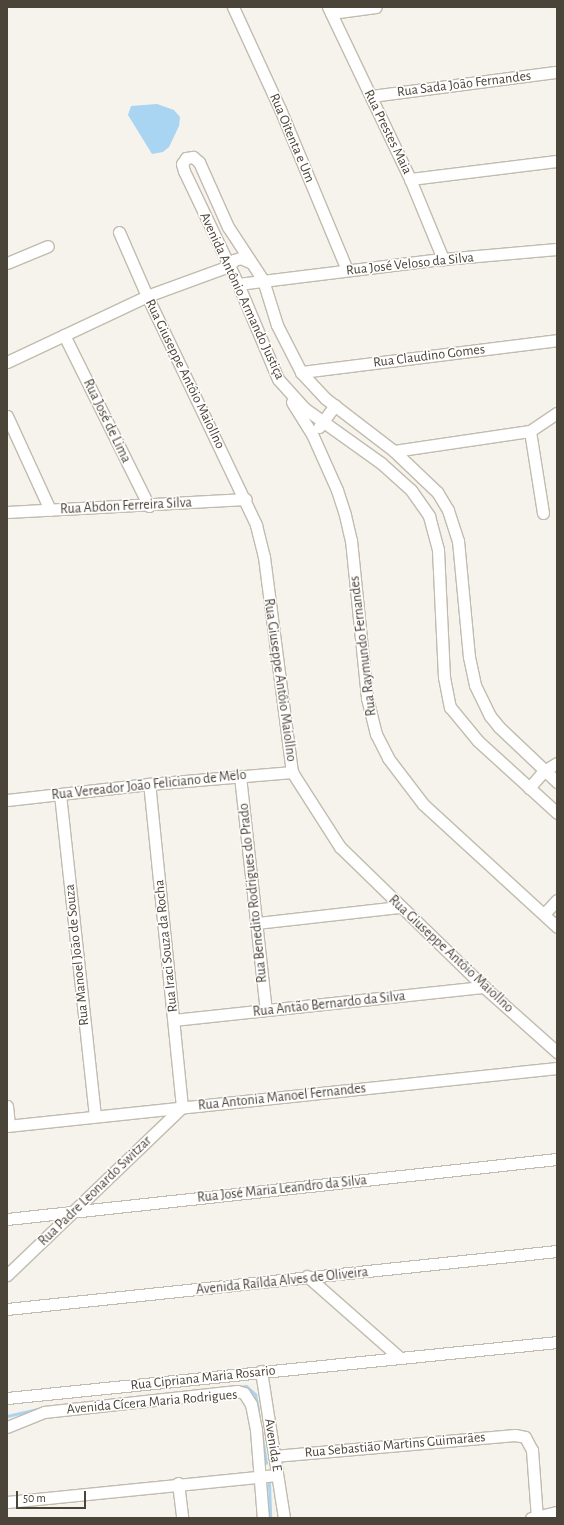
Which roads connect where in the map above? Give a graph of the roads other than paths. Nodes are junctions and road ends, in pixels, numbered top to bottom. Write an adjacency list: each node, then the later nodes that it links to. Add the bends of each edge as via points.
1 (233, 7): 15 (street, Rua Oitenta e Um, via 280,109)
2 (376, 7): 3 (street)
3 (330, 10): 5 (street, Rua Prestes Maia)
4 (557, 72): 5 (street, Rua Sada João Fernandes)
5 (370, 96): 7 (street, Rua Prestes Maia)
6 (557, 161): 7 (street)
7 (410, 178): 11 (street, Rua Prestes Maia)
8 (119, 232): 18 (street, Rua Giuseppe Antôio Maiollno)
9 (48, 246): 13 (street)
10 (557, 249): 11 (street, Rua José Veloso da Silva)
11 (443, 259): 15 (street, Rua José Veloso da Silva)
12 (250, 262): 14 (street, via 240,258); 14 (street, Avenida Antônio Armando Justiça, via 228,227 199,162 190,156 183,161 182,167); 16 (street)
13 (7, 263)
14 (229, 266): 17 (street, Avenida Antônio Armando Justiça); 18 (street)
15 (348, 270): 16 (street, Rua José Veloso da Silva)
16 (263, 280): 17 (street, Rua José Veloso da Silva); 22 (street, Avenida Antônio Armando Justiça, via 277,325)
17 (238, 284): 23 (street, Avenida Antônio Armando Justiça)
18 (147, 296): 19 (street); 31 (street, Rua Giuseppe Antôio Maiollno)
19 (64, 335): 21 (street); 32 (street, Rua José de Lima)
20 (557, 340): 22 (street, Rua Claudino Gomes)
21 (7, 362)
22 (301, 372): 24 (street, Avenida Antônio Armando Justiça)
23 (278, 379): 27 (street, Avenida Antônio Armando Justiça, via 304,408); 29 (street, Rua Raymundo Fernandes)
24 (335, 405): 27 (street); 30 (street, Avenida Antônio Armando Justiça)
25 (557, 413): 28 (street)
26 (7, 416): 33 (street)
27 (323, 422): 29 (street); 42 (street, Avenida Antônio Armando Justiça, via 382,463 411,490 429,516 438,550 444,677 450,707 467,730)
28 (530, 431): 30 (street); 35 (street)
29 (312, 434): 48 (street, Rua Raymundo Fernandes, via 337,490 351,540 366,692 376,734 388,758 423,804)
30 (394, 451): 37 (street, Avenida Antônio Armando Justiça, via 437,492 455,526 461,562 469,657 479,696 499,727)
31 (246, 499): 32 (street, Rua Abdon Ferreira Silva); 38 (street, Rua Giuseppe Antôio Maiollno, via 264,557)
32 (149, 506): 33 (street, Rua Abdon Ferreira Silva)
33 (50, 510): 34 (street, Rua Abdon Ferreira Silva)
34 (7, 512)
35 (543, 513)
36 (557, 763): 37 (street)
37 (544, 771): 40 (street, Avenida Antônio Armando Justiça); 42 (street)
38 (292, 772): 39 (street, Rua Vereador João Feliciano de Melo); 47 (street, Rua Giuseppe Antôio Maiollno, via 340,848)
39 (240, 776): 41 (street, Rua Vereador João Feliciano de Melo); 49 (street, Rua Benedito Rodrigues do Prado)
40 (557, 782)
41 (150, 784): 43 (street, Rua Vereador João Feliciano de Melo); 53 (street, Rua Iraci Souza da Rocha)
42 (529, 788): 45 (street, Avenida Antônio Armando Justiça)
43 (60, 794): 44 (street, Rua Vereador João Feliciano de Melo); 58 (street, Rua Manoel João de Souza)
44 (7, 800)
45 (557, 813)
46 (557, 900): 48 (street)
47 (400, 907): 49 (street); 51 (street, Rua Giuseppe Antôio Maiollno)
48 (544, 914): 50 (street, Rua Raymundo Fernandes)
49 (257, 923): 52 (street, Rua Benedito Rodrigues do Prado)
50 (557, 927)
51 (484, 987): 52 (street, Rua Antão Bernardo da Silva); 54 (street, Rua Giuseppe Antôio Maiollno)
52 (266, 1010): 53 (street, Rua Antão Bernardo da Silva)
53 (174, 1020): 57 (street, Rua Iraci Souza da Rocha)
54 (557, 1052)
55 (557, 1068): 57 (street, Rua Antonia Manoel Fernandes)
56 (7, 1106): 59 (street)
57 (182, 1107): 58 (street, Rua Antonia Manoel Fernandes); 61 (street, Rua Padre Leonardo Switzar)
58 (95, 1115): 59 (street, Rua Antonia Manoel Fernandes)
59 (8, 1125)
60 (557, 1159): 61 (street, Rua José Maria Leandro da Silva)
61 (74, 1212): 62 (street, Rua José Maria Leandro da Silva); 64 (street, Rua Padre Leonardo Switzar)
62 (7, 1219)
63 (557, 1251): 65 (street, Avenida Raílda Alves de Oliveira)
64 (7, 1275)
65 (307, 1276): 66 (street, Avenida Raílda Alves de Oliveira, via 138,1297); 68 (street)
66 (7, 1309)
67 (557, 1342): 68 (street, Rua Cipriana Maria Rosario)
68 (399, 1357): 69 (street, Rua Cipriana Maria Rosario)
69 (262, 1372): 70 (street, Rua Cipriana Maria Rosario); 72 (street, Avenida E)
70 (7, 1398)
71 (7, 1427): 74 (street, Avenida Cícera Maria Rodrigues, via 44,1412 237,1391 244,1393 251,1404)
72 (274, 1456): 73 (street, Avenida E); 81 (street, Rua Sebastião Martins Guimarães, via 515,1435 525,1437 532,1450)
73 (277, 1475): 74 (street); 80 (street, Avenida E)
74 (260, 1477): 75 (street); 79 (street, Avenida Cícera Maria Rodrigues)
75 (178, 1483): 76 (street); 78 (street)
76 (7, 1502)
77 (557, 1512): 81 (street)
78 (182, 1518)
79 (263, 1518)
80 (284, 1518)
81 (535, 1518)

